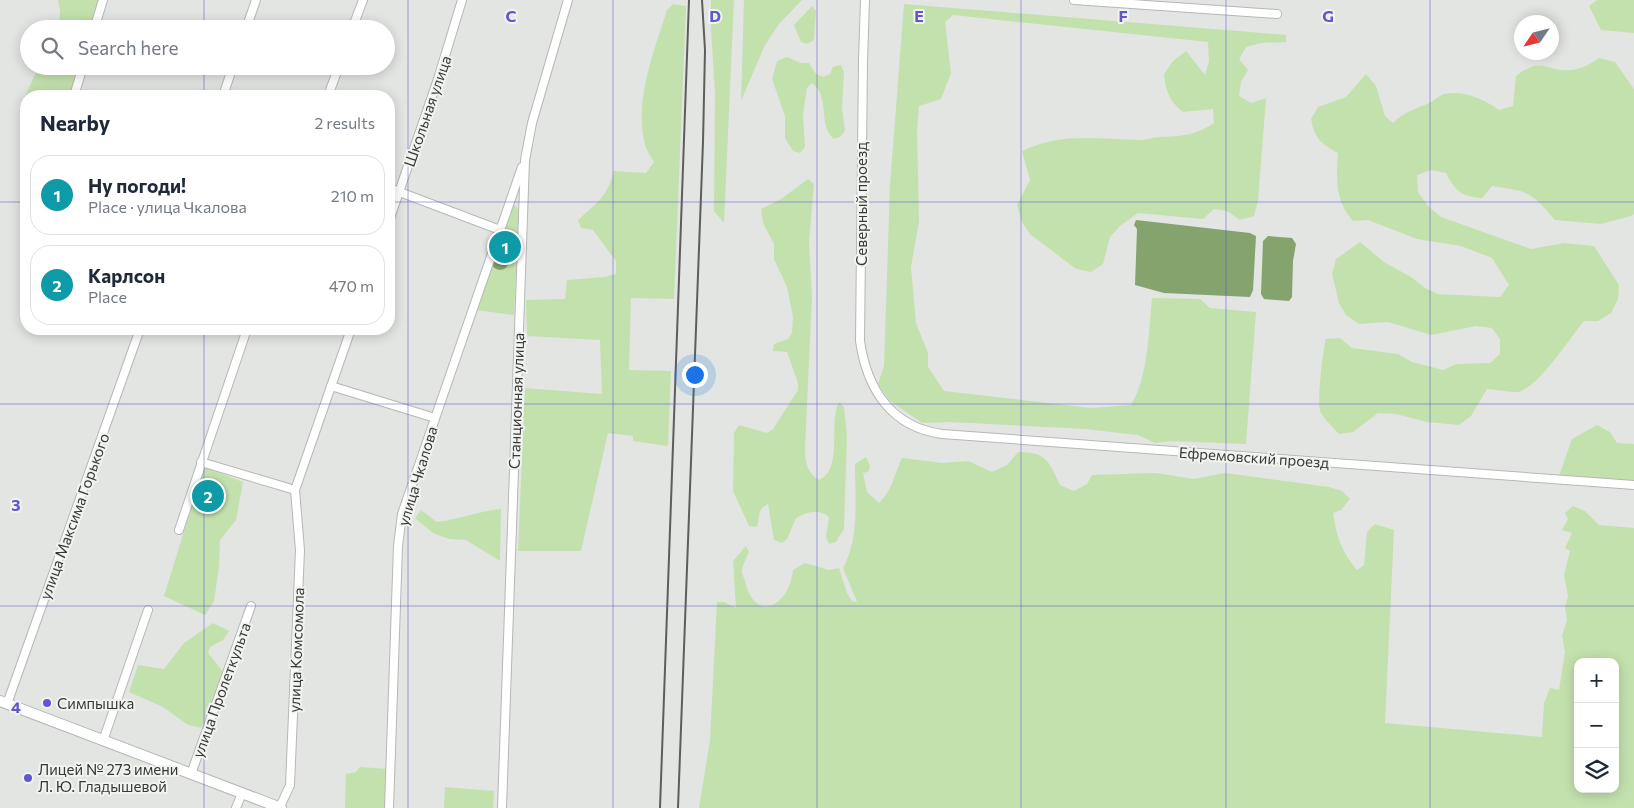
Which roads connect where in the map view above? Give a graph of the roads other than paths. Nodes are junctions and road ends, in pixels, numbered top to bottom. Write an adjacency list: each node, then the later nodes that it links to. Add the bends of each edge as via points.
1 (102, 0): 9 (street)
2 (256, 0): 10 (street)
3 (362, 0): 11 (street)
4 (462, 0): 20 (street, Школьная улица)
5 (568, 0): 18 (street, Станционная улица, via 532,123)
6 (866, 0): 29 (street, Северный проезд, via 860,341 868,378)
7 (1074, 0): 8 (street)
8 (1277, 14)
9 (96, 20)
10 (249, 20)
11 (355, 20)
12 (80, 75): 15 (street)
13 (230, 75): 16 (street)
14 (336, 75): 17 (street)
15 (76, 90)
16 (225, 90)
17 (330, 90)
18 (525, 160): 21 (street, улица Чкалова); 22 (street, Станционная улица)
19 (395, 190): 20 (street)
20 (399, 192): 23 (street, Школьная улица); 24 (street)
21 (511, 197): 22 (street); 24 (street, улица Чкалова)
22 (524, 200): 44 (street, Станционная улица)
23 (395, 204)
24 (500, 230): 30 (street, улица Чкалова)
25 (138, 335): 37 (street, улица Максима Горького)
26 (244, 335): 31 (street)
27 (349, 335): 28 (street)
28 (331, 386): 30 (street); 33 (street)
29 (883, 402): 32 (street, Ефремовский проезд, via 918,429 942,434)
30 (434, 418): 43 (street, улица Чкалова, via 400,528)
31 (200, 462): 33 (street); 34 (street)
32 (1634, 485)
33 (295, 490): 42 (street, улица Комсомола, via 300,550 290,785)
34 (179, 530)
35 (251, 606): 39 (street, улица Пролеткульта)
36 (148, 610): 38 (street)
37 (3, 703): 38 (street)
38 (103, 741): 39 (street)
39 (191, 774): 40 (street)
40 (242, 793): 41 (street); 42 (street)
41 (236, 808)
42 (281, 808)
43 (389, 808)
44 (502, 808)

